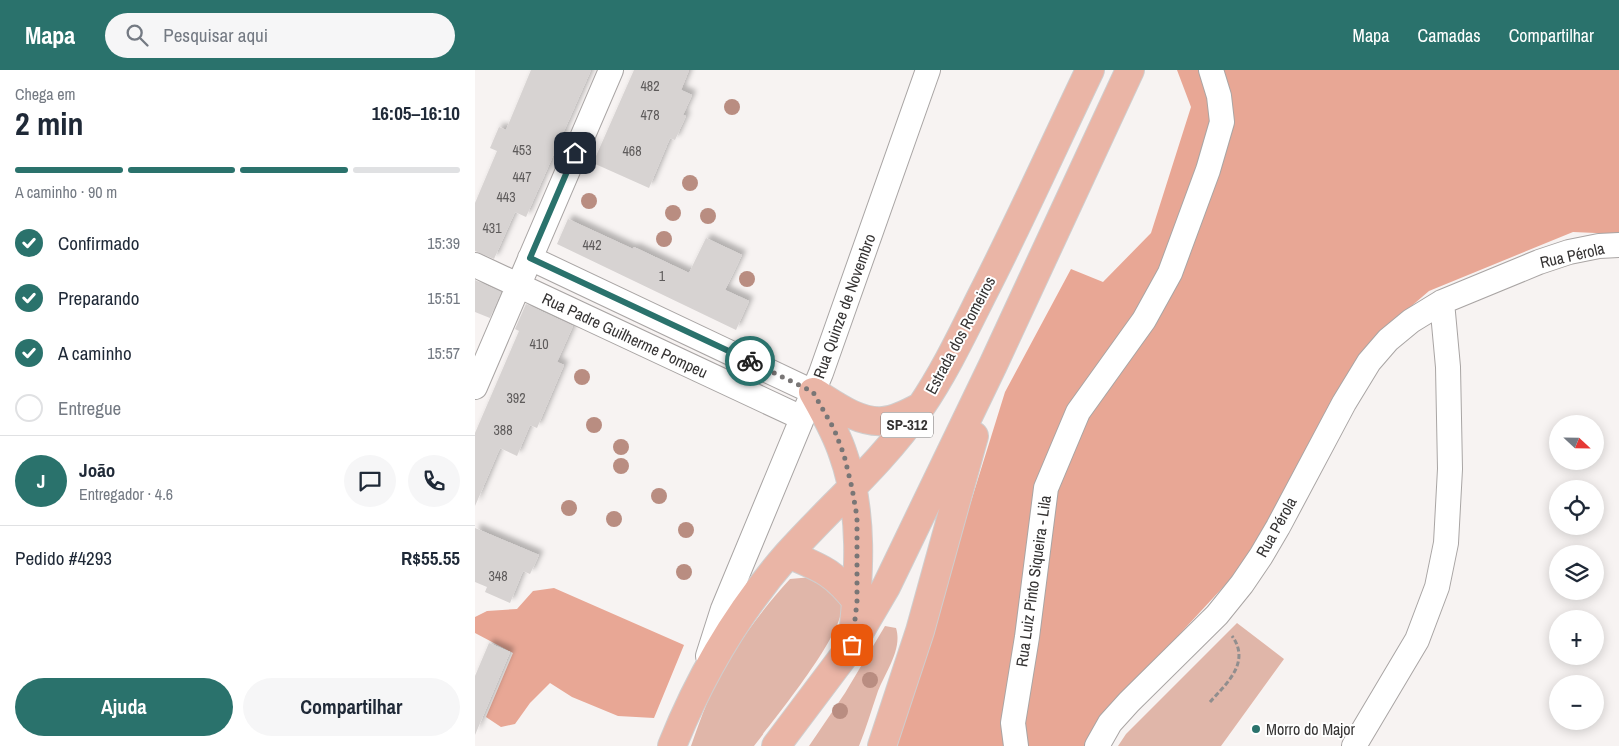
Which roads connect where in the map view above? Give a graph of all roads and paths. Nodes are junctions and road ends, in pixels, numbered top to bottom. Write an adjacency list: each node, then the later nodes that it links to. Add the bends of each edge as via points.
1 (611, 70): 7 (street)
2 (929, 70): 13 (street, Rua Quinze de Novembro)
3 (1090, 70): 14 (main road, Estrada dos Romeiros / SP-312, via 993,273)
4 (1129, 70): 11 (main road, SP-312)
5 (1211, 70): 26 (street, Rua Luiz Pinto Siqueira - Lila, via 1222,122 1170,273 1144,320 1078,412 1046,488 1013,723)
6 (1619, 245): 10 (street, Rua Pérola, via 1599,246 1539,262)
7 (530, 258): 9 (street); 13 (street, Rua Padre Guilherme Pompeu)
8 (475, 265): 9 (street, Rua Padre Guilherme Pompeu)
9 (519, 285): 12 (street); 15 (street, Rua Padre Guilherme Pompeu)
10 (1442, 302): 19 (street, Rua Pérola, via 1411,321 1369,362 1343,403 1261,556); 28 (street, via 1449,395 1446,543 1437,587 1417,640)
11 (993, 366): 20 (main road, SP-312, via 886,587); 25 (main road, via 920,631)
12 (475, 386)
13 (813, 392): 14 (main road, via 868,420 884,421); 15 (street, Rua Quinze de Novembro); 16 (main road, via 834,429)
14 (920, 407): 16 (main road, Estrada dos Romeiros / SP-312, via 894,442)
15 (802, 418): 21 (street, Rua Quinze de Novembro, via 723,609)
16 (852, 488): 17 (main road, Estrada dos Romeiros / SP-312); 18 (main road, via 857,517)
17 (788, 554): 18 (main road, via 834,576); 21 (main road, Estrada dos Romeiros / SP-312, via 726,637)
18 (857, 602): 20 (main road)
19 (1217, 615): 22 (path, via 1236,641 1239,657 1231,678); 27 (street, Rua Pérola, via 1110,722)
20 (852, 645): 24 (main road, SP-312)
21 (701, 679): 23 (main road, Estrada dos Romeiros / SP-312)
22 (1210, 702)
23 (672, 746)
24 (775, 746)
25 (882, 746)
26 (1016, 746)
27 (1097, 746)
28 (1354, 746)

